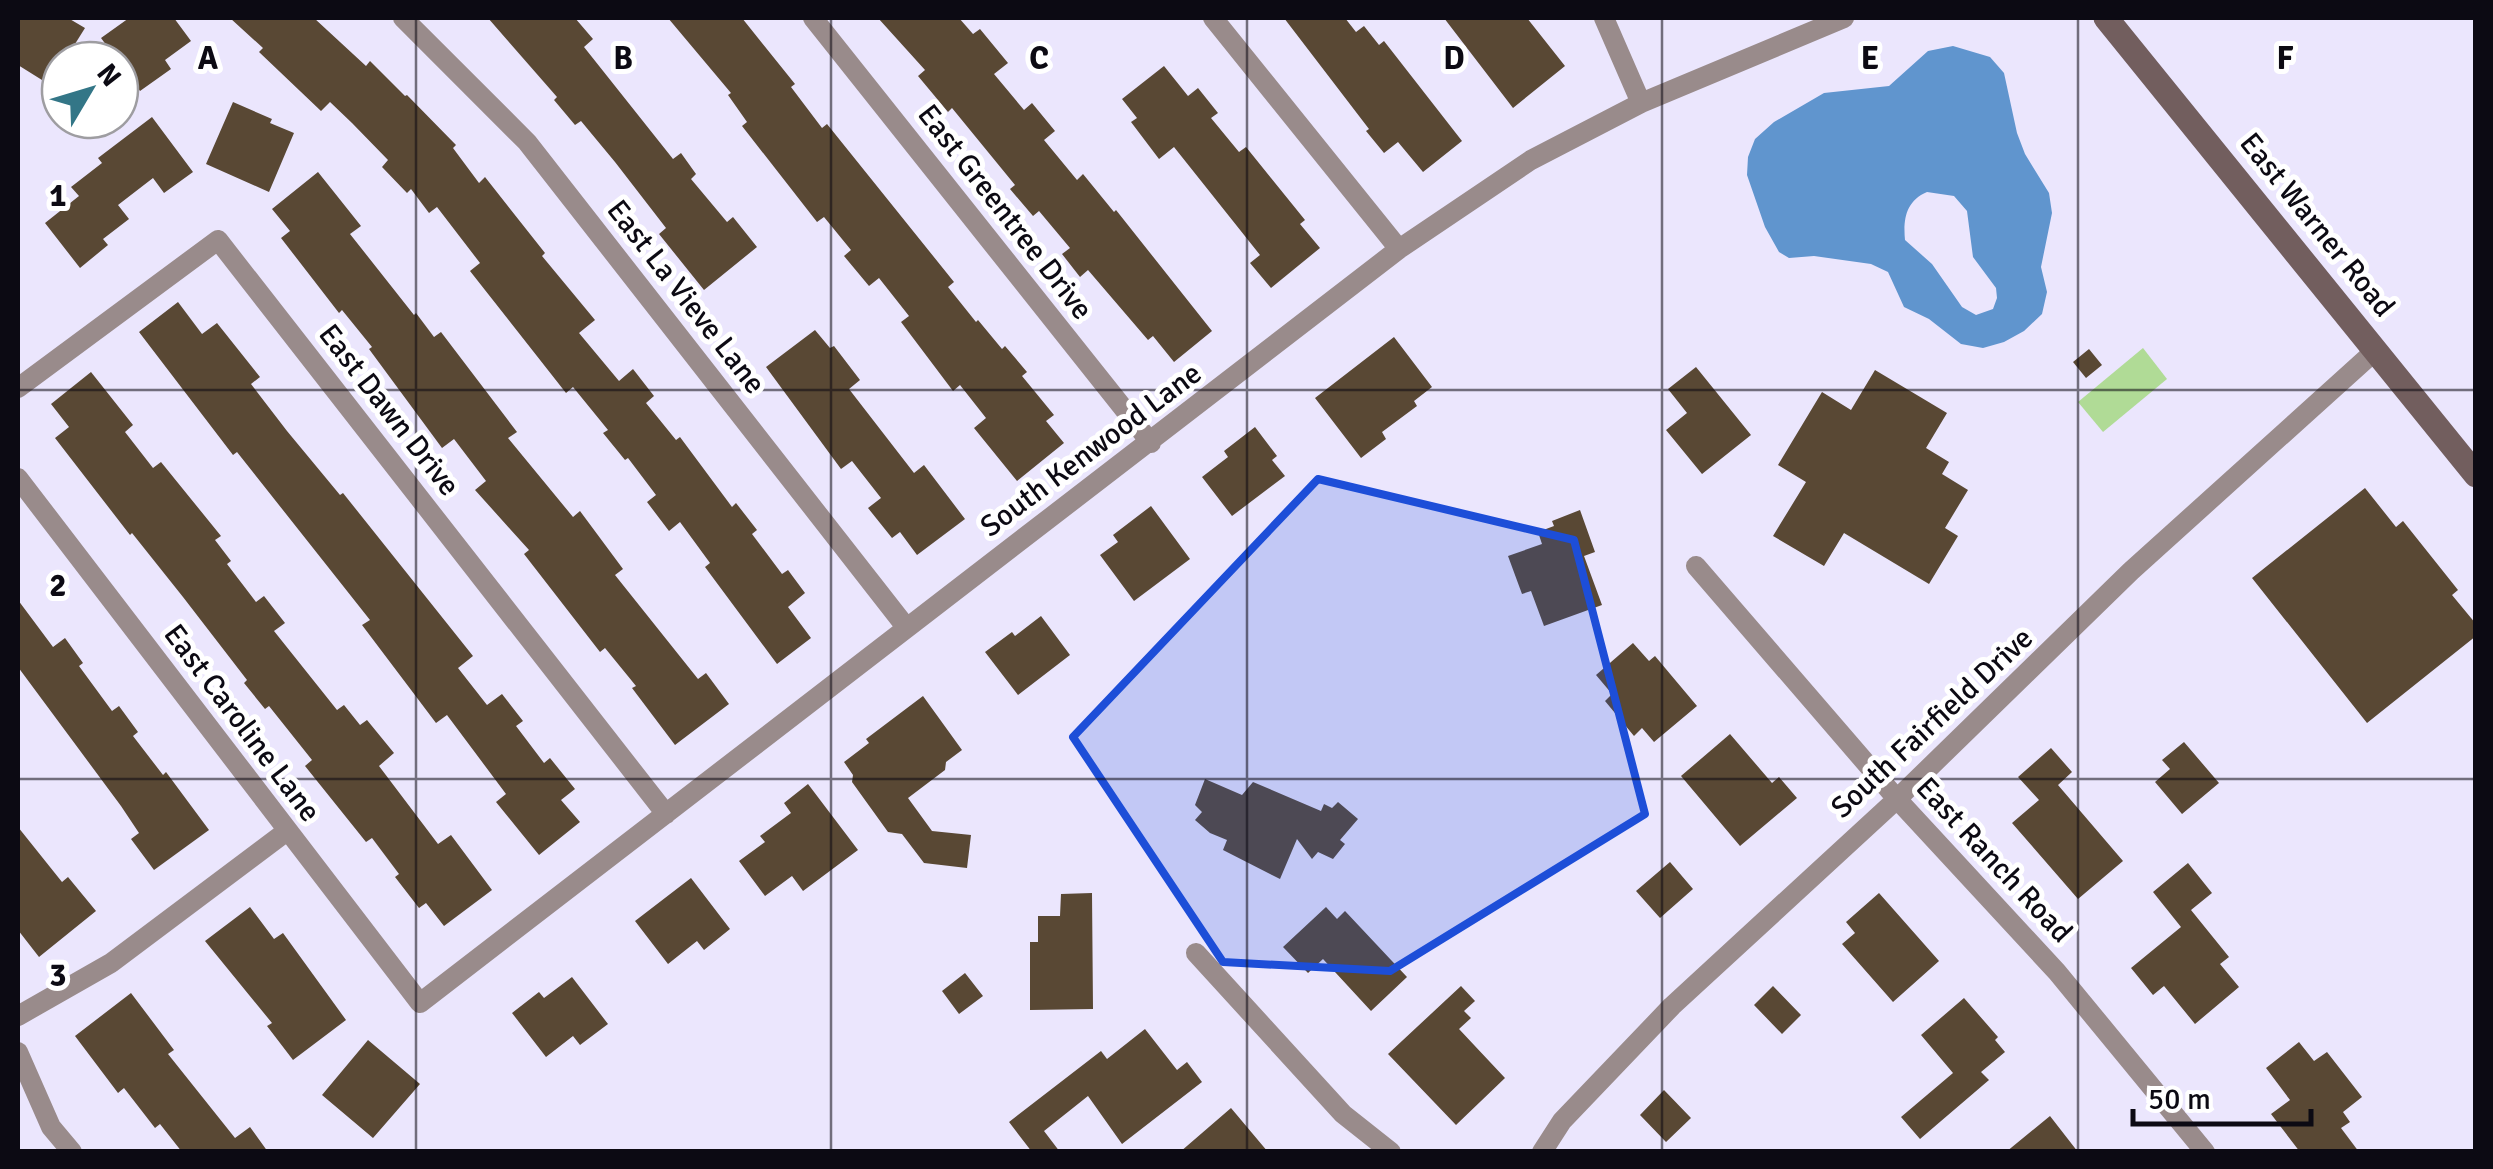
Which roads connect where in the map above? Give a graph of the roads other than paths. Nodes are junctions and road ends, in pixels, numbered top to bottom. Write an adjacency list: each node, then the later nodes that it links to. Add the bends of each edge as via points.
1 (403, 18): 15 (street, East La Vieve Lane, via 527,142)
2 (813, 18): 11 (street, East Greentree Drive)
3 (1213, 18): 8 (street)
4 (1604, 18): 7 (street)
5 (1844, 18): 7 (street, South Kenwood Lane)
6 (2106, 18): 9 (main road, East Warner Road)
7 (1642, 103): 8 (street, South Kenwood Lane, via 1531,160)
8 (1399, 249): 11 (street, South Kenwood Lane)
9 (2376, 350): 12 (main road, East Warner Road); 16 (street, South Fairfield Drive, via 2132,571)
10 (18, 388): 17 (street, East Dawn Drive, via 218,240)
11 (1151, 443): 15 (street, South Kenwood Lane)
12 (2476, 474)
13 (18, 478): 18 (street, East Caroline Lane)
14 (1696, 566): 16 (street, East Ranch Road)
15 (906, 627): 17 (street, South Kenwood Lane)
16 (1897, 799): 25 (street, South Fairfield Drive, via 1648,1030); 26 (street, East Ranch Road, via 2056,972)
17 (666, 814): 20 (street, South Kenwood Lane)
18 (286, 831): 20 (street, East Caroline Lane); 21 (street, via 111,963)
19 (1196, 953): 24 (street, via 1343,1114)
20 (420, 1003)
21 (18, 1016)
22 (18, 1052): 23 (street, via 52,1127)
23 (72, 1152)
24 (1391, 1152)
25 (1542, 1152)
26 (2205, 1152)

